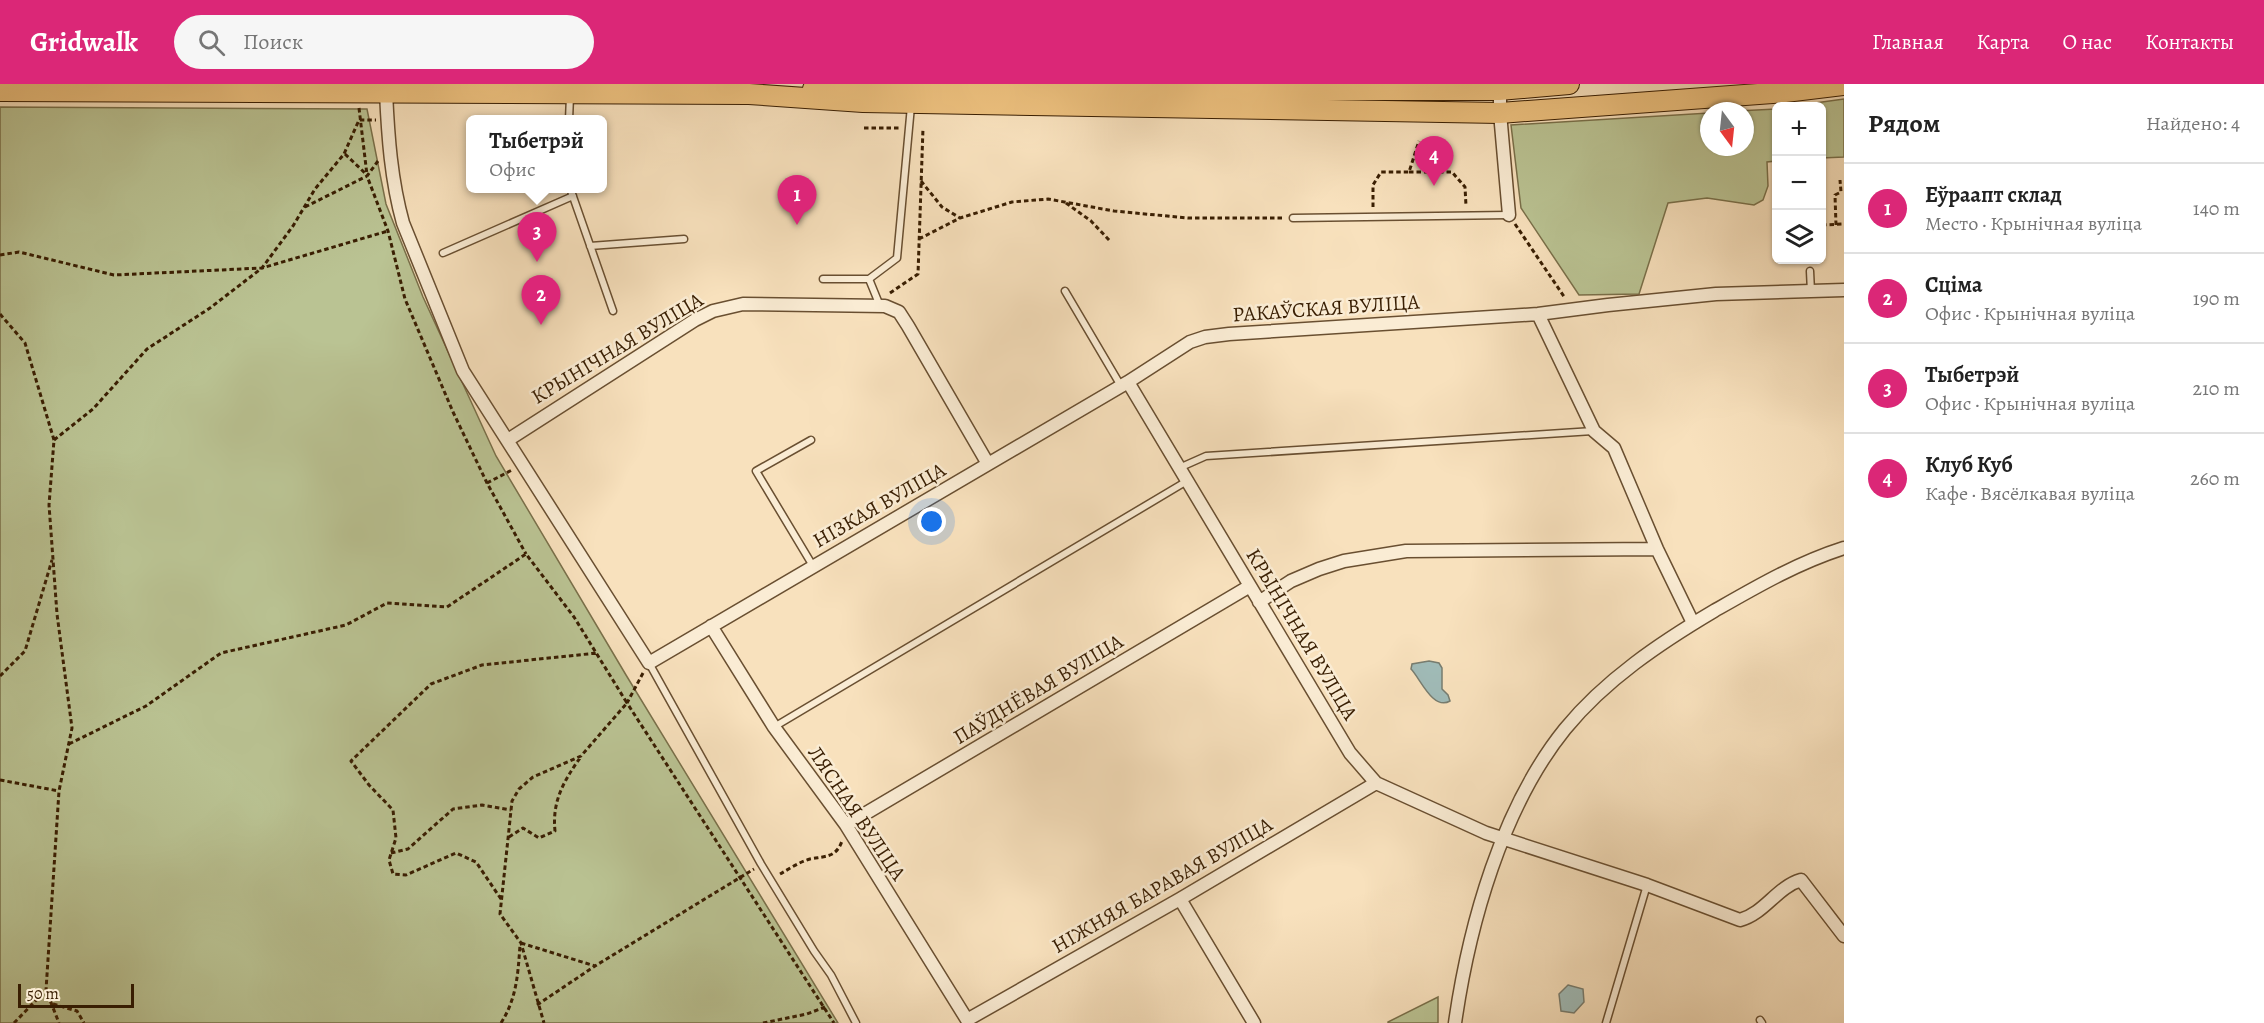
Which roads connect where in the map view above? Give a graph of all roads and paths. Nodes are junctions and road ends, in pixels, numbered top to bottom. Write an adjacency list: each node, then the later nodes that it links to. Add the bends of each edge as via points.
1 (1571, 84): 3 (main road); 9 (main road)
2 (1844, 85): 9 (main road)
3 (1499, 87): 7 (main road, via 1299,90 863,85); 10 (street)
4 (0, 91): 5 (main road)
5 (386, 92): 6 (main road); 13 (street)
6 (570, 93): 7 (main road); 11 (lane)
7 (749, 94): 8 (main road)
8 (912, 102): 10 (main road); 46 (lane, via 897,258)
9 (1575, 108): 10 (main road)
10 (1500, 113): 28 (street)
11 (569, 115)
12 (359, 120): 13 (path); 19 (path); 21 (path)
13 (387, 120): 18 (street)
14 (864, 128): 15 (path)
15 (904, 128)
16 (923, 128): 23 (path)
17 (1419, 141): 20 (path)
18 (390, 145): 21 (path); 59 (street, via 403,223 463,370)
19 (344, 154): 21 (path); 27 (path)
20 (1409, 172): 29 (path, via 1452,172 1465,188); 30 (path, via 1381,172 1373,184)
21 (367, 176): 27 (path); 36 (path)
22 (1840, 180): 35 (path, via 1840,192 1834,195)
23 (921, 181): 31 (path, via 942,207); 38 (path)
24 (572, 193): 25 (lane)
25 (573, 196): 40 (lane); 41 (lane)
26 (1065, 202): 31 (path, via 1011,202); 32 (path, via 1188,218); 39 (path)
27 (304, 207): 43 (path)
28 (1509, 215): 29 (lane); 52 (path)
29 (1466, 216): 30 (lane)
30 (1373, 217): 32 (lane)
31 (960, 218): 38 (path)
32 (1293, 218)
33 (1844, 224): 35 (path)
34 (1826, 225): 35 (path)
35 (1836, 225)
36 (388, 231): 43 (path); 65 (path, via 405,299)
37 (684, 239): 40 (lane)
38 (919, 239): 47 (path, via 918,274)
39 (1110, 241)
40 (590, 246): 53 (lane)
41 (443, 253)
42 (0, 255): 43 (path, via 19,252 114,275)
43 (262, 268): 58 (path, via 147,349 93,409)
44 (1810, 271): 50 (lane)
45 (823, 279): 46 (lane)
46 (869, 279): 51 (lane)
47 (897, 287)
48 (1844, 290): 50 (street, РАКАЎСКАЯ ВУЛІЦА)
49 (1065, 291): 56 (lane)
50 (1811, 292): 52 (street, РАКАЎСКАЯ ВУЛІЦА, via 1716,294)
51 (880, 306): 59 (street, КРЫНІЧНАЯ ВУЛІЦА, via 743,304 712,311); 61 (street, via 899,312)
52 (1573, 310): 55 (street, РАКАЎСКАЯ ВУЛІЦА)
53 (613, 311)
54 (0, 314): 58 (path, via 25,344)
55 (1538, 314): 56 (street, РАКАЎСКАЯ ВУЛІЦА, via 1205,337 1190,342); 57 (street)
56 (1125, 384): 61 (street, НІЗКАЯ ВУЛІЦА); 63 (street, КРЫНІЧНАЯ ВУЛІЦА)
57 (1594, 431): 63 (lane, via 1206,456); 67 (street, via 1614,448)
58 (54, 440): 69 (path, via 49,505)
59 (508, 440): 62 (street)
60 (811, 440): 70 (lane, via 756,471)
61 (988, 464): 70 (street, НІЗКАЯ ВУЛІЦА)
62 (523, 465): 65 (path); 76 (street)
63 (1179, 468): 64 (street, КРЫНІЧНАЯ ВУЛІЦА)
64 (1187, 481): 71 (street, КРЫНІЧНАЯ ВУЛІЦА); 79 (lane)
65 (487, 483): 68 (path)
66 (1844, 548): 73 (street, via 1769,579)
67 (1657, 549): 72 (street, via 1406,551 1319,569); 73 (street)
68 (526, 554): 75 (path); 80 (path, via 447,607 387,603 346,625 221,653 146,706)
69 (53, 558): 77 (path, via 25,651); 80 (path, via 72,728)
70 (813, 566): 74 (street, НІЗКАЯ ВУЛІЦА)
71 (1250, 586): 72 (street, КРЫНІЧНАЯ ВУЛІЦА); 86 (street, ПАЎДНЁВАЯ ВУЛІЦА)
72 (1259, 602): 83 (street, КРЫНІЧНАЯ ВУЛІЦА, via 1350,753)
73 (1693, 624): 88 (street, via 1625,672 1566,728 1546,755)
74 (711, 626): 76 (street, НІЗКАЯ ВУЛІЦА); 79 (street, ЛЯСНАЯ ВУЛІЦА)
75 (597, 653): 78 (path); 89 (path, via 482,665 431,684 351,761 393,810 396,838)
76 (649, 663): 78 (path); 90 (lane)
77 (0, 676)
78 (627, 703): 81 (path); 91 (path)
79 (774, 727): 86 (street, ЛЯСНАЯ ВУЛІЦА)
80 (69, 744): 84 (path)
81 (581, 756): 85 (path, via 533,777 519,789); 87 (path, via 564,780 553,813 555,831 539,838 523,828)
82 (0, 780): 84 (path)
83 (1376, 783): 88 (street, КРЫНІЧНАЯ ВУЛІЦА); 94 (street, НІЖНЯЯ БАРАВАЯ ВУЛІЦА)
84 (59, 791): 99 (path)
85 (511, 810): 87 (path); 89 (path, via 482,805 453,809 408,849)
86 (846, 825): 92 (path, via 838,850 795,865); 103 (street, ЛЯСНАЯ ВУЛІЦА)
87 (509, 837): 95 (path)
88 (1503, 840): 93 (street, КРЫНІЧНАЯ ВУЛІЦА); 113 (street, via 1468,947)
89 (391, 853): 95 (path, via 393,874 406,874 456,853 476,862)
90 (761, 864): 91 (path); 92 (lane)
91 (740, 879): 98 (path); 102 (path)
92 (770, 880): 111 (lane, via 831,975)
93 (1647, 885): 96 (street, КРЫНІЧНАЯ ВУЛІЦА, via 1740,920 1751,917 1791,883 1801,880); 114 (lane)
94 (1180, 899): 103 (street, НІЖНЯЯ БАРАВАЯ ВУЛІЦА); 112 (street)
95 (502, 901): 97 (path, via 500,915)
96 (1844, 936)
97 (520, 943): 98 (path); 101 (path); 107 (path, via 516,992)
98 (595, 966): 101 (path)
99 (46, 990): 100 (path); 104 (path)
100 (52, 1004): 105 (path); 106 (path, via 77,1011)
101 (537, 1005): 108 (path)
102 (825, 1007): 109 (path); 110 (path)
103 (968, 1021)
104 (14, 1023)
105 (59, 1023)
106 (84, 1023)
107 (501, 1023)
108 (544, 1023)
109 (763, 1023)
110 (834, 1023)
111 (856, 1023)
112 (1254, 1023)
113 (1455, 1023)
114 (1606, 1023)

